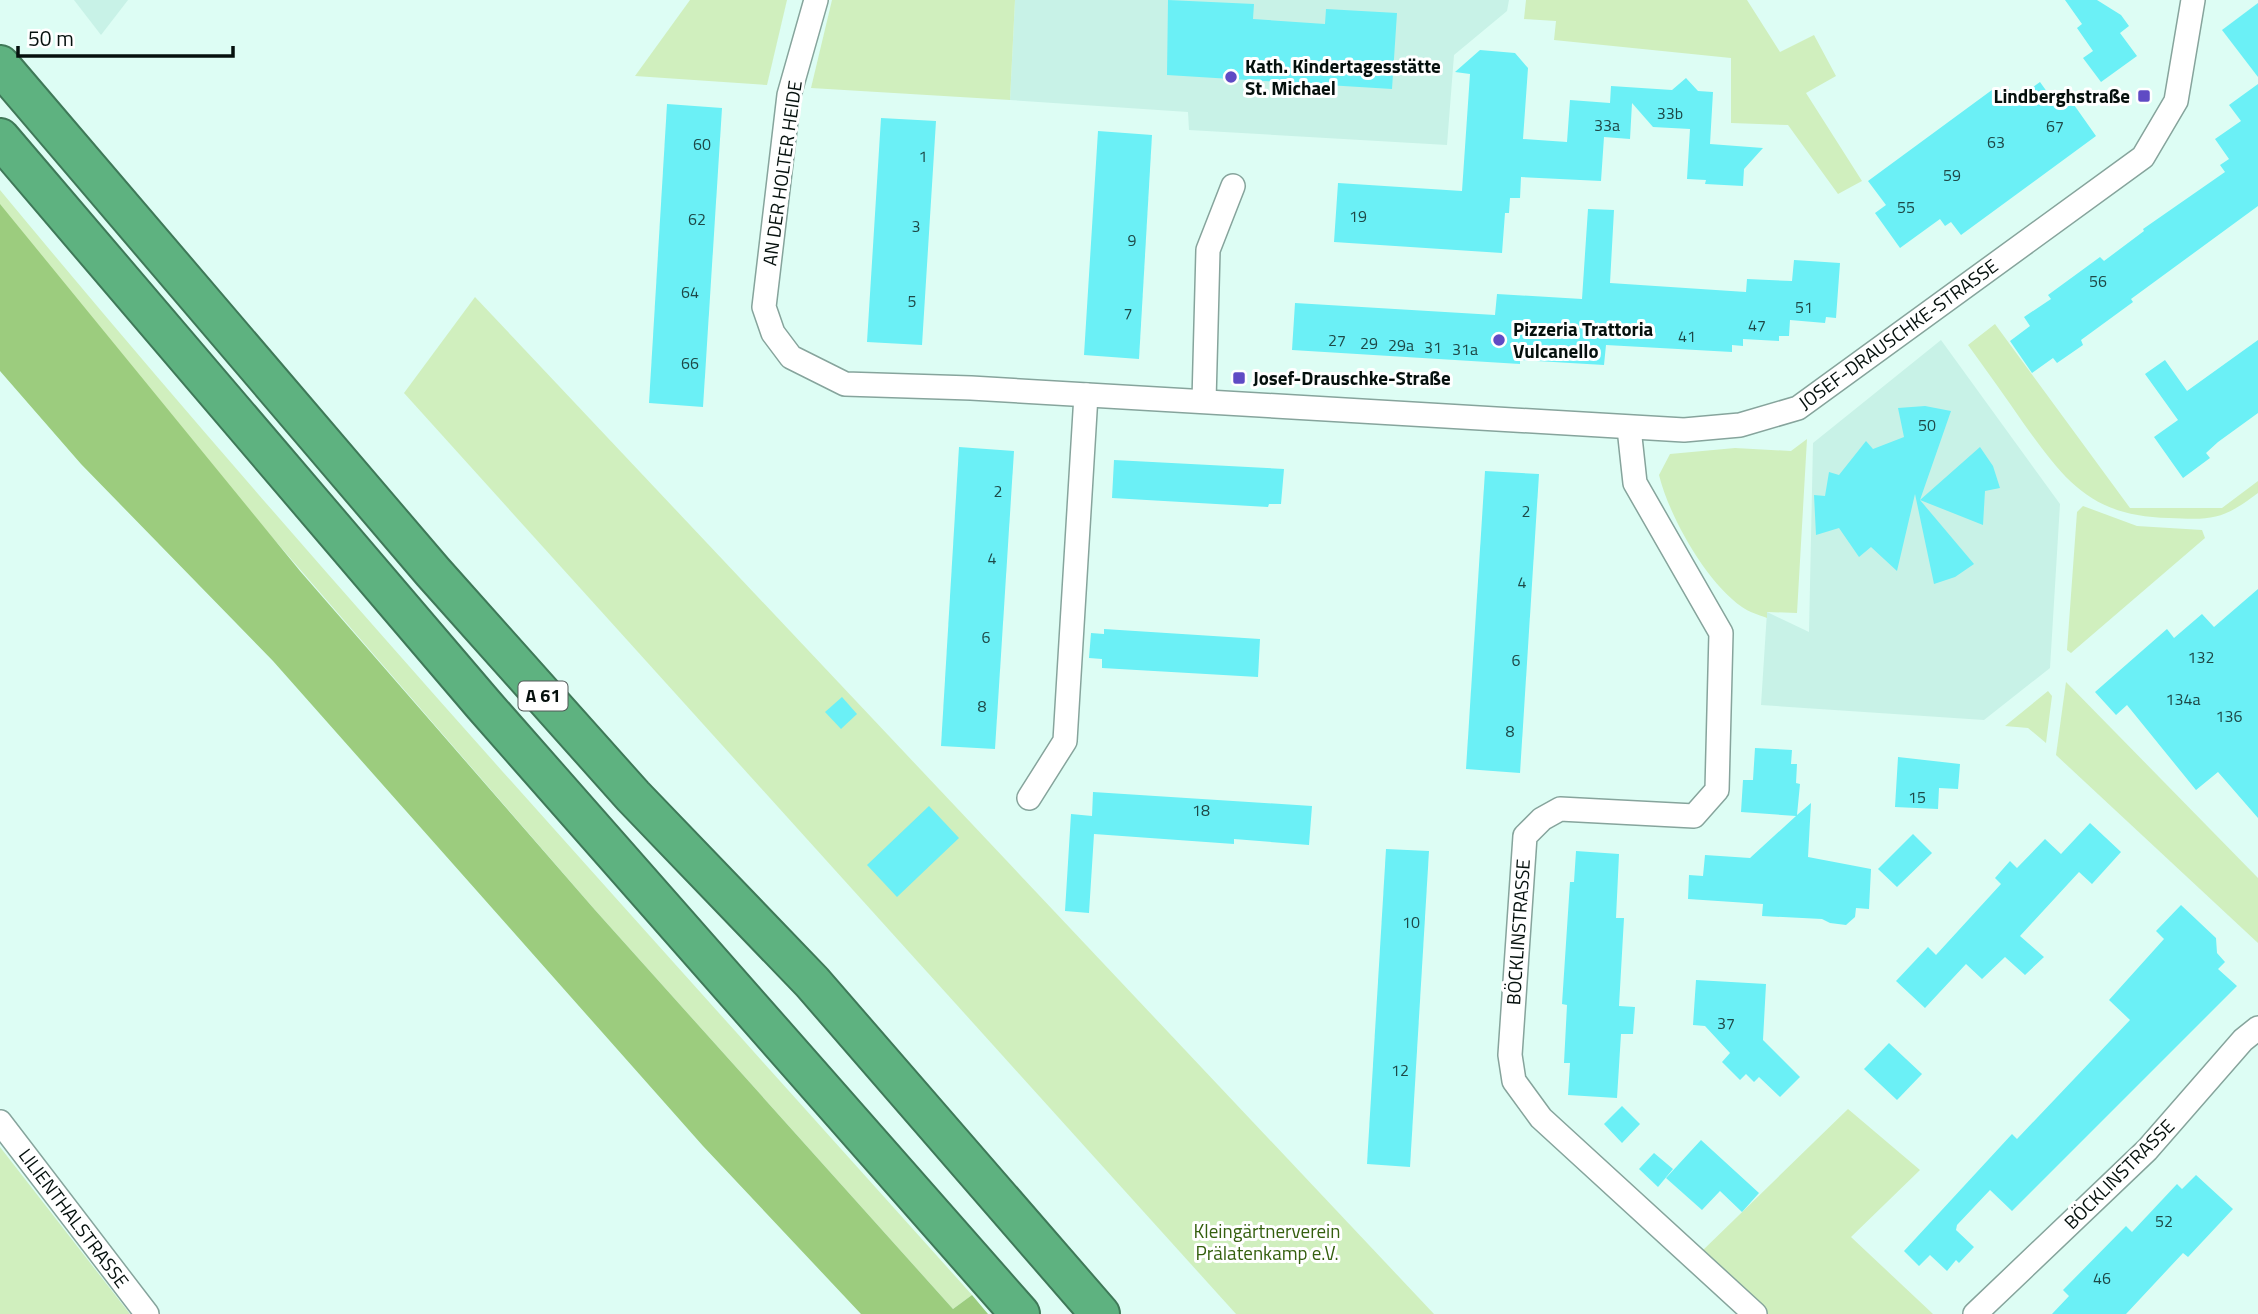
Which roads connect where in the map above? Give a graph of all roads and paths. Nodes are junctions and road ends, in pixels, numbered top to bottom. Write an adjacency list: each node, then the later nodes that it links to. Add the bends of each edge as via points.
1 (816, 0): 6 (street, AN DER HOLTER HEIDE, via 789,95)
2 (2193, 0): 9 (street, JOSEF-DRAUSCHKE-STRASSE, via 2176,101 2143,157 1798,408 1740,425)
3 (0, 65): 15 (highway, A 61, via 433,572 633,796 812,982)
4 (0, 138): 14 (highway, A 61, via 492,715)
5 (1233, 186): 8 (street, via 1208,250)
6 (764, 307): 7 (street, JOSEF-DRAUSCHKE-STRASSE, via 773,333 791,357 845,384)
7 (1086, 395): 8 (street, JOSEF-DRAUSCHKE-STRASSE); 10 (street, via 1065,741)
8 (1204, 401): 9 (street, JOSEF-DRAUSCHKE-STRASSE)
9 (1629, 428): 16 (street, BÖCKLINSTRASSE, via 1634,483 1721,633 1717,790 1693,816 1560,809 1525,836 1510,1055 1514,1081 1541,1118)
10 (1029, 798)
11 (2258, 1028): 17 (street, BÖCKLINSTRASSE, via 2147,1150)
12 (0, 1122): 13 (street, LILIENTHALSTRASSE)
13 (147, 1314)
14 (1020, 1314)
15 (1100, 1314)
16 (1755, 1314)
17 (1976, 1314)

